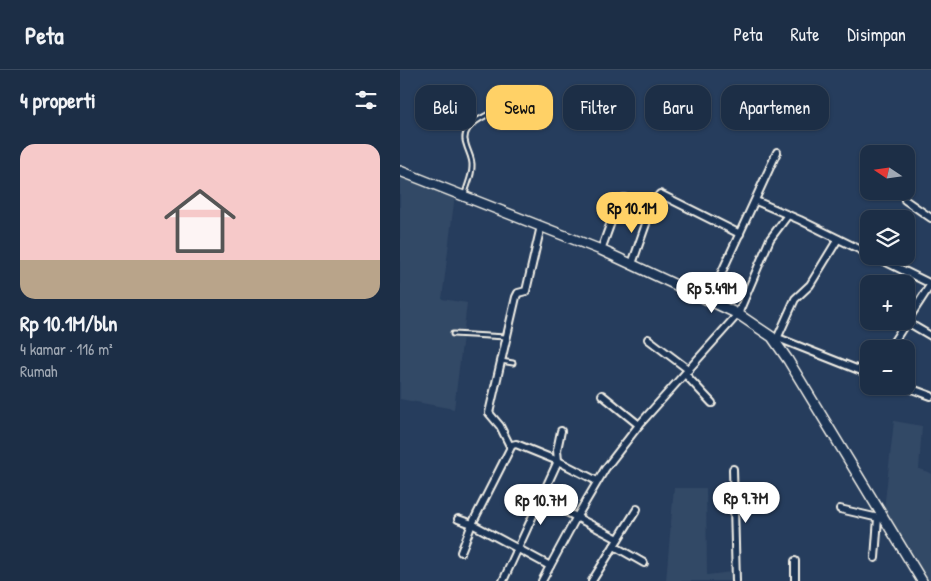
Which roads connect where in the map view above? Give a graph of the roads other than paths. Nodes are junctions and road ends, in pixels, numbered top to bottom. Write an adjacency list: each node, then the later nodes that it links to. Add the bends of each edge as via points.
1 (486, 116): 4 (lane, via 466,132 464,140 472,158 472,167)
2 (778, 152): 6 (street)
3 (400, 171): 4 (street)
4 (464, 197): 10 (street)
5 (904, 200): 9 (street)
6 (756, 201): 8 (street); 11 (street)
7 (652, 209): 11 (street, via 660,194); 13 (street, via 624,198 619,200); 15 (street)
8 (788, 215): 12 (street); 20 (street, via 770,239)
9 (931, 218)
10 (541, 226): 13 (street); 24 (street, via 527,290 516,296)
11 (740, 234): 18 (street)
12 (838, 239): 14 (street); 26 (street, via 810,285 795,299)
13 (601, 250): 15 (street)
14 (860, 250)
15 (632, 264): 18 (street)
16 (892, 265): 17 (street)
17 (931, 284): 19 (street)
18 (710, 300): 20 (street)
19 (915, 309)
20 (738, 314): 26 (street); 30 (street)
21 (915, 327): 23 (street)
22 (454, 334): 24 (lane)
23 (931, 336)
24 (506, 337): 27 (street)
25 (648, 339): 30 (street)
26 (777, 339): 29 (street); 45 (street)
27 (501, 360): 28 (lane); 37 (street, via 489,414 500,426)
28 (513, 363)
29 (860, 371)
30 (687, 372): 34 (street); 35 (street)
31 (915, 390): 33 (street)
32 (602, 396): 35 (street)
33 (931, 396)
34 (712, 403)
35 (639, 425): 40 (street)
36 (561, 431): 38 (street)
37 (510, 446): 38 (street, via 516,444); 47 (street)
38 (558, 462): 40 (street); 41 (street)
39 (732, 469): 59 (street)
40 (597, 481): 44 (street)
41 (542, 499): 44 (street); 50 (street)
42 (840, 509): 45 (street)
43 (637, 510): 48 (street)
44 (576, 518): 48 (street); 55 (street)
45 (881, 518): 52 (street); 61 (street)
46 (458, 519): 47 (street)
47 (472, 524): 50 (street); 51 (street)
48 (618, 539): 49 (street)
49 (614, 546): 54 (street); 58 (street)
50 (518, 550): 55 (street); 56 (street)
51 (461, 552)
52 (875, 558)
53 (795, 561): 60 (street)
54 (644, 562)
55 (550, 566): 57 (street)
56 (503, 581)
57 (542, 581)
58 (592, 581)
59 (736, 581)
60 (795, 581)
61 (922, 581)

